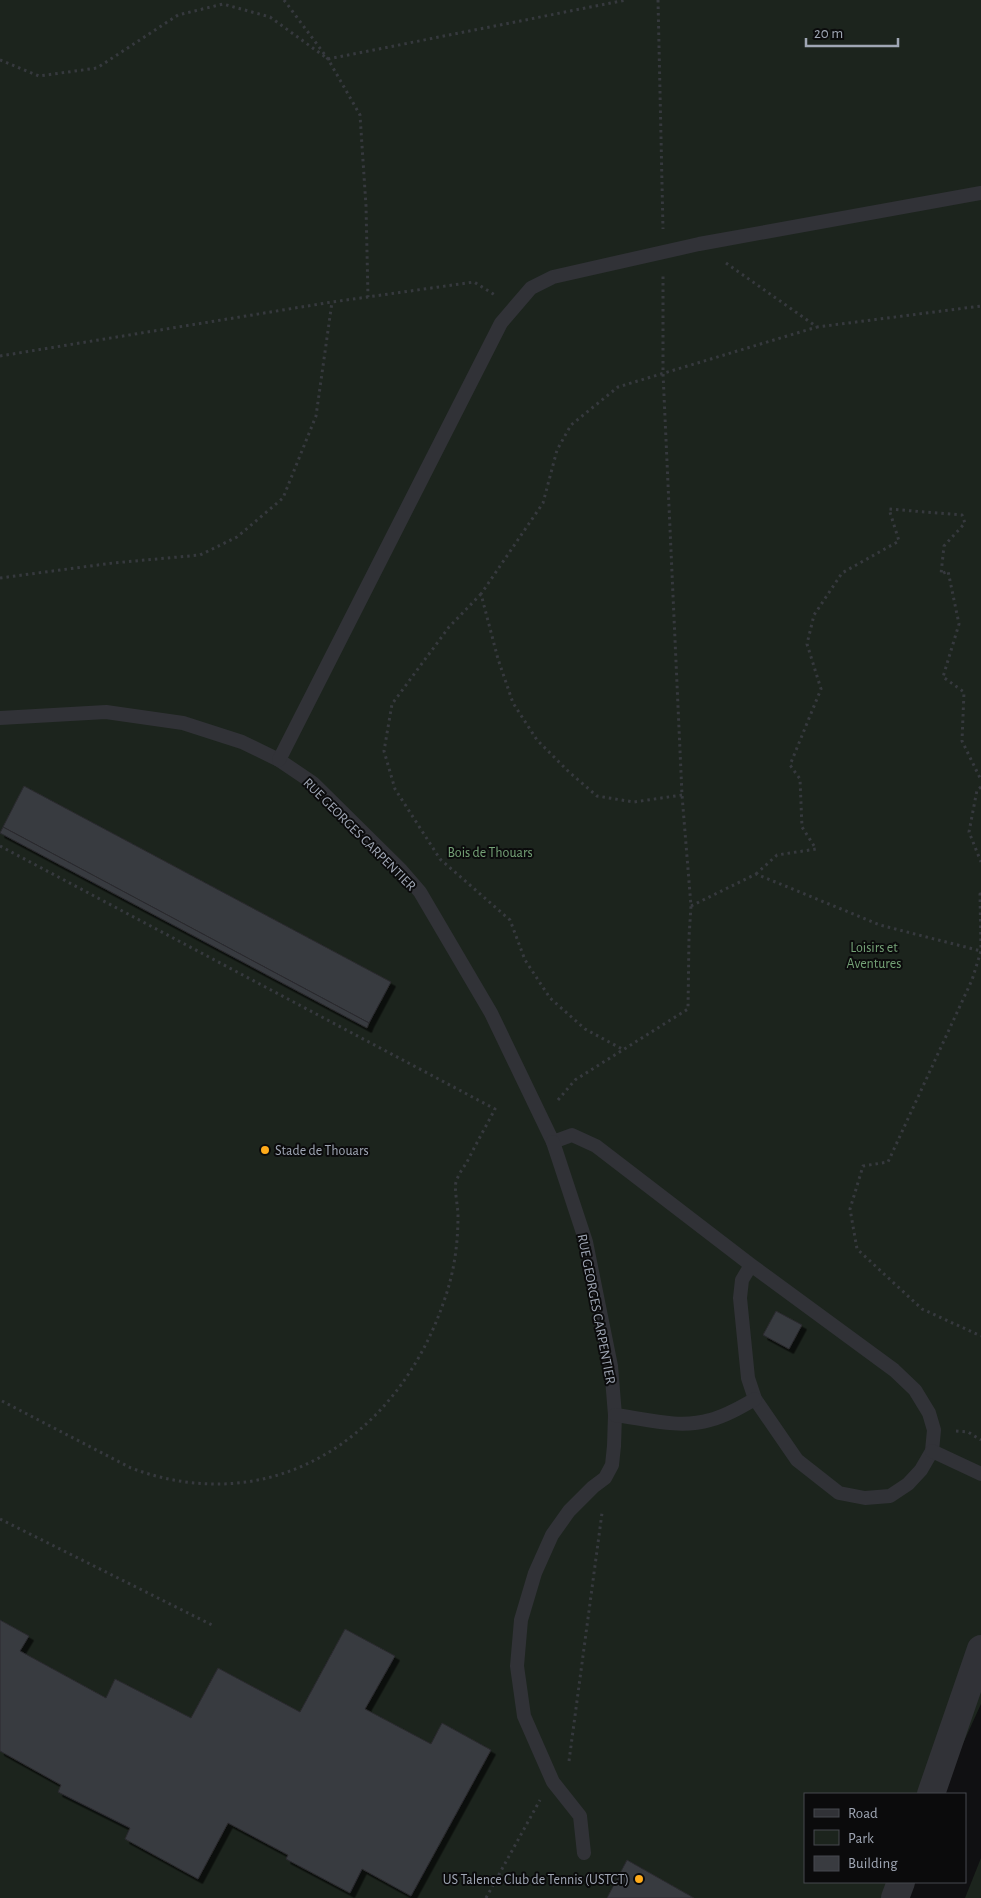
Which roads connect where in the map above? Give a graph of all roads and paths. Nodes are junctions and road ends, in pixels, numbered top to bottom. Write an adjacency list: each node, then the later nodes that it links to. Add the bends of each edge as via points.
1 (284, 0): 4 (path)
2 (626, 0): 4 (path)
3 (658, 0): 8 (path)
4 (328, 59): 5 (path, via 270,17 224,4 178,15 97,68 39,76); 9 (path, via 360,115)
5 (0, 60)
6 (981, 193): 7 (lane)
7 (699, 244): 8 (lane); 13 (path)
8 (663, 252): 12 (lane, via 554,277 531,288); 15 (path)
9 (368, 297): 10 (path); 12 (path, via 474,282)
10 (332, 302): 14 (path); 16 (path, via 313,425 283,498 238,537 200,555 113,562)
11 (981, 306): 13 (path)
12 (514, 307): 19 (lane, via 500,324)
13 (817, 327): 15 (path)
14 (0, 356)
15 (663, 373): 17 (path, via 618,388 571,425 557,450 543,503); 22 (path)
16 (0, 578)
17 (481, 594): 22 (path, via 513,703 537,740 569,772 597,796 634,802); 29 (path, via 449,627 392,704 384,751 395,789 440,859 510,920 525,960 550,998 585,1029)
18 (0, 718): 19 (lane, RUE GEORGES CARPENTIER, via 106,712 182,723 242,742)
19 (279, 760): 30 (lane, RUE GEORGES CARPENTIER, via 313,783 420,892 491,1013)
20 (981, 780): 25 (path, via 962,741 964,692 943,677 959,624 948,571 941,574 944,546 965,523 962,515 889,509 899,541 842,573 814,615 807,644 821,689 790,766 800,779 802,827 816,849 777,855)
21 (981, 787): 24 (path, via 977,790 969,832)
22 (682, 795): 27 (path)
23 (0, 846): 34 (path, via 495,1108 455,1183 458,1212 456,1250 444,1300 424,1348 379,1411 346,1442 314,1462 242,1484 204,1485 167,1479 114,1460)
24 (981, 862)
25 (756, 874): 27 (path); 28 (path, via 880,925)
26 (981, 894): 28 (path)
27 (691, 906): 29 (path, via 688,1009)
28 (981, 951): 32 (path, via 972,980 888,1162 863,1166 850,1209 857,1248 922,1309)
29 (624, 1050): 30 (path, via 575,1080 556,1101)
30 (553, 1142): 31 (lane, via 572,1135 596,1146); 35 (lane, RUE GEORGES CARPENTIER, via 586,1242 611,1366)
31 (751, 1265): 33 (lane, via 742,1280 740,1298 748,1378); 36 (lane, via 894,1370 915,1390 929,1413 934,1430)
32 (981, 1336)
33 (756, 1399): 35 (lane, via 711,1420 689,1424); 36 (lane, via 797,1460 839,1492 865,1498 890,1496 908,1484)
34 (0, 1400)
35 (615, 1415): 38 (lane, RUE GEORGES CARPENTIER, via 612,1465 605,1478)
36 (932, 1451): 37 (lane)
37 (981, 1474)
38 (593, 1487): 42 (path, via 603,1501 570,1760); 42 (lane, RUE GEORGES CARPENTIER, via 569,1511 552,1535 535,1573 521,1620 517,1666 524,1716)
39 (0, 1519): 40 (path)
40 (214, 1626)
41 (981, 1648): 43 (street)
42 (553, 1782): 44 (lane, RUE GEORGES CARPENTIER, via 580,1816); 46 (path)
43 (931, 1793)
44 (584, 1853)
45 (901, 1883): 47 (street)
46 (486, 1898)
47 (895, 1898)

